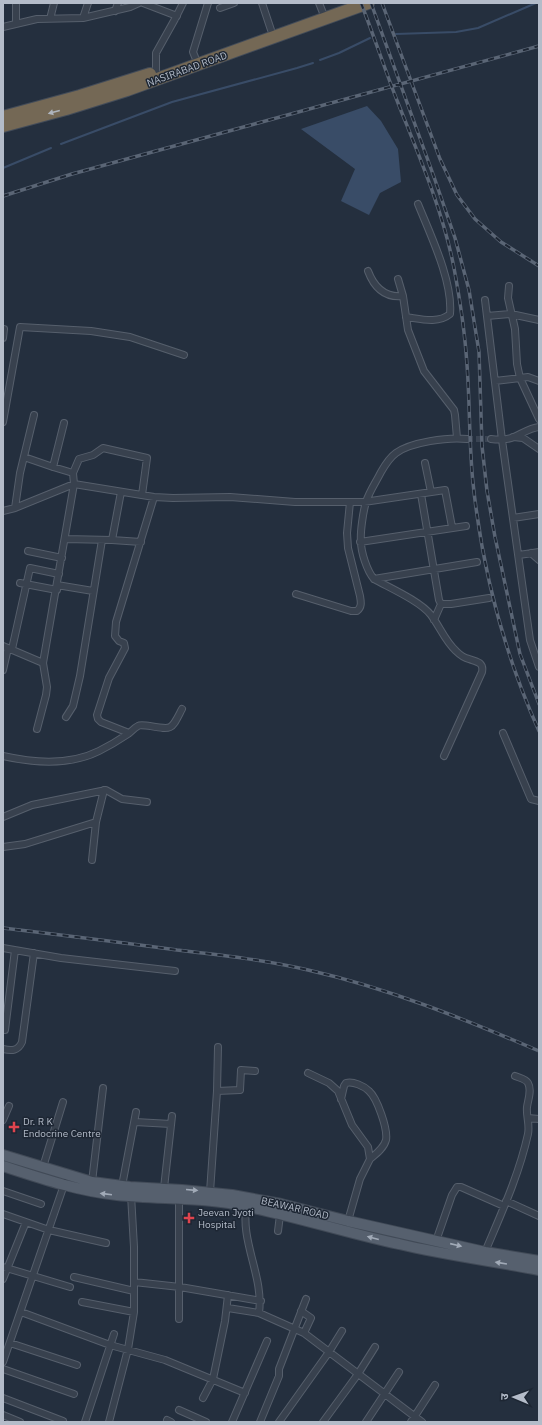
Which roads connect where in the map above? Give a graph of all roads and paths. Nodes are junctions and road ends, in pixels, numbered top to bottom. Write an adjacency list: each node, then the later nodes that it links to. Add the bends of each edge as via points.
1 (16, 3): 19 (street)
2 (54, 3): 18 (street)
3 (88, 3): 17 (street)
4 (118, 3): 15 (street)
5 (139, 3): 15 (street)
6 (143, 3): 16 (street)
7 (182, 3): 16 (street)
8 (208, 3): 22 (street, via 193,52)
9 (234, 3): 13 (street)
10 (262, 3): 21 (street)
11 (368, 3): 12 (highway, NASIRABAD ROAD)
12 (349, 5): 14 (highway, NASIRABAD ROAD); 25 (highway, NASIRABAD ROAD, one-way to 25, via 128,90)
13 (220, 8)
14 (321, 8): 21 (highway, NASIRABAD ROAD)
15 (115, 11): 17 (street)
16 (177, 16): 23 (street, via 156,53)
17 (83, 18): 18 (street)
18 (50, 19): 19 (street)
19 (16, 24): 20 (street)
20 (3, 27)
21 (271, 30): 22 (highway, NASIRABAD ROAD)
22 (195, 57): 23 (highway, NASIRABAD ROAD)
23 (156, 72): 24 (highway, NASIRABAD ROAD)
24 (3, 117)
25 (3, 126)
26 (418, 204): 34 (street, via 443,269 451,303 450,314 444,319 432,320)
27 (368, 271): 30 (street, via 376,286 390,296)
28 (398, 279): 30 (street)
29 (509, 286): 32 (street)
30 (399, 297): 34 (street)
31 (485, 300): 33 (street)
32 (511, 314): 33 (street); 35 (street); 39 (street)
33 (487, 316): 40 (street)
34 (406, 317): 49 (street, via 408,330 424,372 454,410)
35 (539, 320)
36 (4, 329): 37 (street)
37 (3, 338)
38 (184, 355): 42 (street, via 130,337 91,331 20,327)
39 (520, 378): 40 (street); 41 (street, via 528,377); 44 (street)
40 (495, 381): 52 (street)
41 (539, 381)
42 (4, 410): 45 (street)
43 (34, 415): 54 (street)
44 (539, 419)
45 (3, 422)
46 (64, 423): 56 (street)
47 (539, 427): 48 (street)
48 (513, 437): 52 (street); 53 (street, via 523,438)
49 (457, 438): 50 (street); 64 (street, via 403,448 394,454)
50 (467, 439)
51 (491, 439): 52 (street)
52 (502, 440): 68 (street)
53 (539, 449)
54 (24, 457): 56 (street); 65 (street)
55 (425, 463): 60 (street)
56 (53, 467): 57 (street)
57 (73, 473): 58 (street); 62 (street, via 79,459 93,455 103,448 147,458)
58 (74, 484): 59 (street); 65 (street); 72 (street)
59 (121, 492): 62 (street); 74 (street)
60 (431, 492): 61 (street); 70 (street, via 445,490)
61 (421, 494): 64 (street); 71 (street)
62 (142, 495): 63 (street)
63 (154, 497): 64 (street); 75 (street)
64 (358, 502): 76 (street); 83 (street, via 348,533 348,548)
65 (16, 508): 66 (street)
66 (3, 511)
67 (539, 514): 68 (street)
68 (514, 518): 81 (street)
69 (466, 526): 70 (street)
70 (452, 527): 71 (street)
71 (428, 531): 76 (street); 86 (street)
72 (65, 539): 73 (street); 82 (street)
73 (102, 540): 74 (street); 91 (street)
74 (112, 540): 75 (street)
75 (141, 542): 103 (street, via 115,631 115,636 124,643 125,648 109,678 97,714 101,722)
76 (360, 542): 77 (street)
77 (362, 550): 83 (street); 88 (street, via 370,575)
78 (28, 551): 82 (street)
79 (539, 552): 80 (street)
80 (531, 554): 81 (street); 84 (street)
81 (518, 555): 98 (street, via 530,640)
82 (62, 558): 87 (street)
83 (352, 560): 92 (street, via 361,603 357,611)
84 (539, 560)
85 (477, 562): 86 (street)
86 (434, 568): 88 (street); 94 (street)
87 (59, 574): 89 (street, via 30,568); 90 (street)
88 (374, 579): 95 (street, via 421,606)
89 (23, 583): 90 (street); 96 (street)
90 (57, 588): 91 (street); 97 (street)
91 (93, 591): 101 (street, via 80,676 72,706)
92 (296, 594)
93 (489, 598): 94 (street)
94 (441, 604): 95 (street)
95 (434, 620): 106 (street, via 456,651 468,659 481,663 483,667)
96 (7, 648): 97 (street); 99 (street)
97 (43, 663): 102 (street, via 47,687)
98 (539, 667)
99 (3, 670)
100 (182, 709): 103 (street, via 170,728 143,725)
101 (66, 717)
102 (37, 729)
103 (129, 733): 105 (street, via 87,756 64,761 23,761)
104 (503, 733): 108 (street, via 531,799)
105 (3, 756)
106 (444, 756)
107 (104, 790): 109 (street, via 122,799); 110 (street, via 32,805); 111 (street)
108 (539, 801)
109 (147, 802)
110 (3, 816)
111 (96, 822): 112 (street, via 25,844); 113 (street)
112 (3, 847)
113 (92, 860)
114 (3, 948): 115 (street)
115 (15, 950): 116 (street); 119 (street)
116 (34, 953): 117 (street); 122 (street, via 22,1042 17,1049)
117 (174, 971)
118 (3, 987): 119 (street)
119 (10, 989): 120 (street)
120 (5, 1030)
121 (218, 1047): 127 (street)
122 (3, 1049)
123 (255, 1071): 127 (street, via 241,1070 240,1090)
124 (308, 1073): 128 (street, via 333,1086)
125 (515, 1076): 133 (street, via 528,1083)
126 (103, 1088): 142 (street)
127 (217, 1091): 147 (street)
128 (341, 1099): 138 (street, via 352,1125 368,1147); 138 (street, via 344,1086 349,1082 364,1087 373,1096 387,1132 386,1141)
129 (62, 1102): 140 (street)
130 (9, 1106): 135 (street)
131 (136, 1112): 136 (street)
132 (172, 1116): 137 (street)
133 (528, 1118): 134 (street); 151 (street, via 528,1134)
134 (539, 1119)
135 (3, 1120)
136 (135, 1122): 137 (street); 145 (street)
137 (171, 1124): 144 (street)
138 (370, 1159): 155 (street, via 360,1180)
139 (5, 1164): 140 (main road, BEAWAR ROAD); 143 (main road, BEAWAR ROAD)
140 (43, 1167): 141 (main road, BEAWAR ROAD)
141 (67, 1175): 142 (main road, BEAWAR ROAD); 143 (street)
142 (92, 1182): 145 (main road, BEAWAR ROAD)
143 (64, 1185): 145 (main road, BEAWAR ROAD, one-way to 143, via 96,1193); 157 (street)
144 (164, 1188): 145 (main road, BEAWAR ROAD); 147 (main road, BEAWAR ROAD, one-way to 147)
145 (128, 1189): 148 (main road, BEAWAR ROAD); 168 (street, via 134,1246)
146 (3, 1191): 150 (street)
147 (210, 1192): 149 (main road, BEAWAR ROAD)
148 (179, 1199): 149 (main road, BEAWAR ROAD); 170 (street)
149 (239, 1201): 153 (main road, BEAWAR ROAD); 155 (main road, BEAWAR ROAD, via 281,1204); 174 (street)
150 (41, 1204)
151 (505, 1204): 154 (street); 159 (street, via 457,1187); 161 (street)
152 (3, 1214): 156 (street)
153 (280, 1215): 158 (street); 164 (main road, BEAWAR ROAD, one-way to 153, via 398,1244)
154 (539, 1216)
155 (348, 1221): 159 (main road, BEAWAR ROAD)
156 (26, 1222): 157 (street); 163 (street)
157 (49, 1230): 160 (street); 165 (street)
158 (278, 1231)
159 (436, 1241): 161 (main road, BEAWAR ROAD, one-way to 161)
160 (106, 1243)
161 (485, 1252): 162 (main road, BEAWAR ROAD)
162 (539, 1261)
163 (6, 1268): 165 (street); 167 (street)
164 (539, 1270)
165 (33, 1276): 169 (street); 178 (street)
166 (74, 1277): 171 (street)
167 (3, 1279)
168 (134, 1282): 170 (street); 171 (street)
169 (70, 1287)
170 (180, 1287): 172 (street); 181 (street)
171 (134, 1291): 179 (street)
172 (228, 1295): 174 (street); 176 (street)
173 (306, 1299): 177 (street)
174 (261, 1301): 180 (street)
175 (82, 1302): 179 (street)
176 (228, 1308): 180 (street); 197 (street)
177 (301, 1311): 182 (street); 184 (street, via 311,1318)
178 (20, 1312): 187 (street); 188 (street)
179 (134, 1312): 190 (street)
180 (259, 1313): 182 (street)
181 (179, 1320)
182 (295, 1329): 184 (street); 213 (street)
183 (342, 1331): 191 (street)
184 (304, 1333): 191 (street)
185 (114, 1334): 188 (street)
186 (267, 1340): 199 (street)
187 (10, 1342): 192 (street); 193 (street)
188 (110, 1344): 190 (street); 210 (street)
189 (375, 1347): 196 (street)
190 (128, 1349): 197 (street, via 165,1360); 211 (street)
191 (329, 1352): 196 (street); 214 (street)
192 (3, 1362)
193 (77, 1365)
194 (3, 1369): 200 (street)
195 (399, 1372): 201 (street)
196 (358, 1374): 201 (street); 215 (street)
197 (213, 1380): 199 (street); 203 (street)
198 (435, 1385): 206 (street)
199 (245, 1393): 207 (street)
200 (74, 1394)
201 (385, 1394): 206 (street); 216 (street)
202 (3, 1398): 209 (street)
203 (203, 1398)
204 (179, 1410): 212 (street)
205 (3, 1415): 208 (street)
206 (413, 1419): 217 (street)
207 (233, 1420)
208 (20, 1422)
209 (62, 1422)
210 (85, 1422)
211 (108, 1422)
212 (206, 1422)
213 (260, 1422)
214 (279, 1422)
215 (323, 1422)
216 (366, 1422)
217 (422, 1422)

